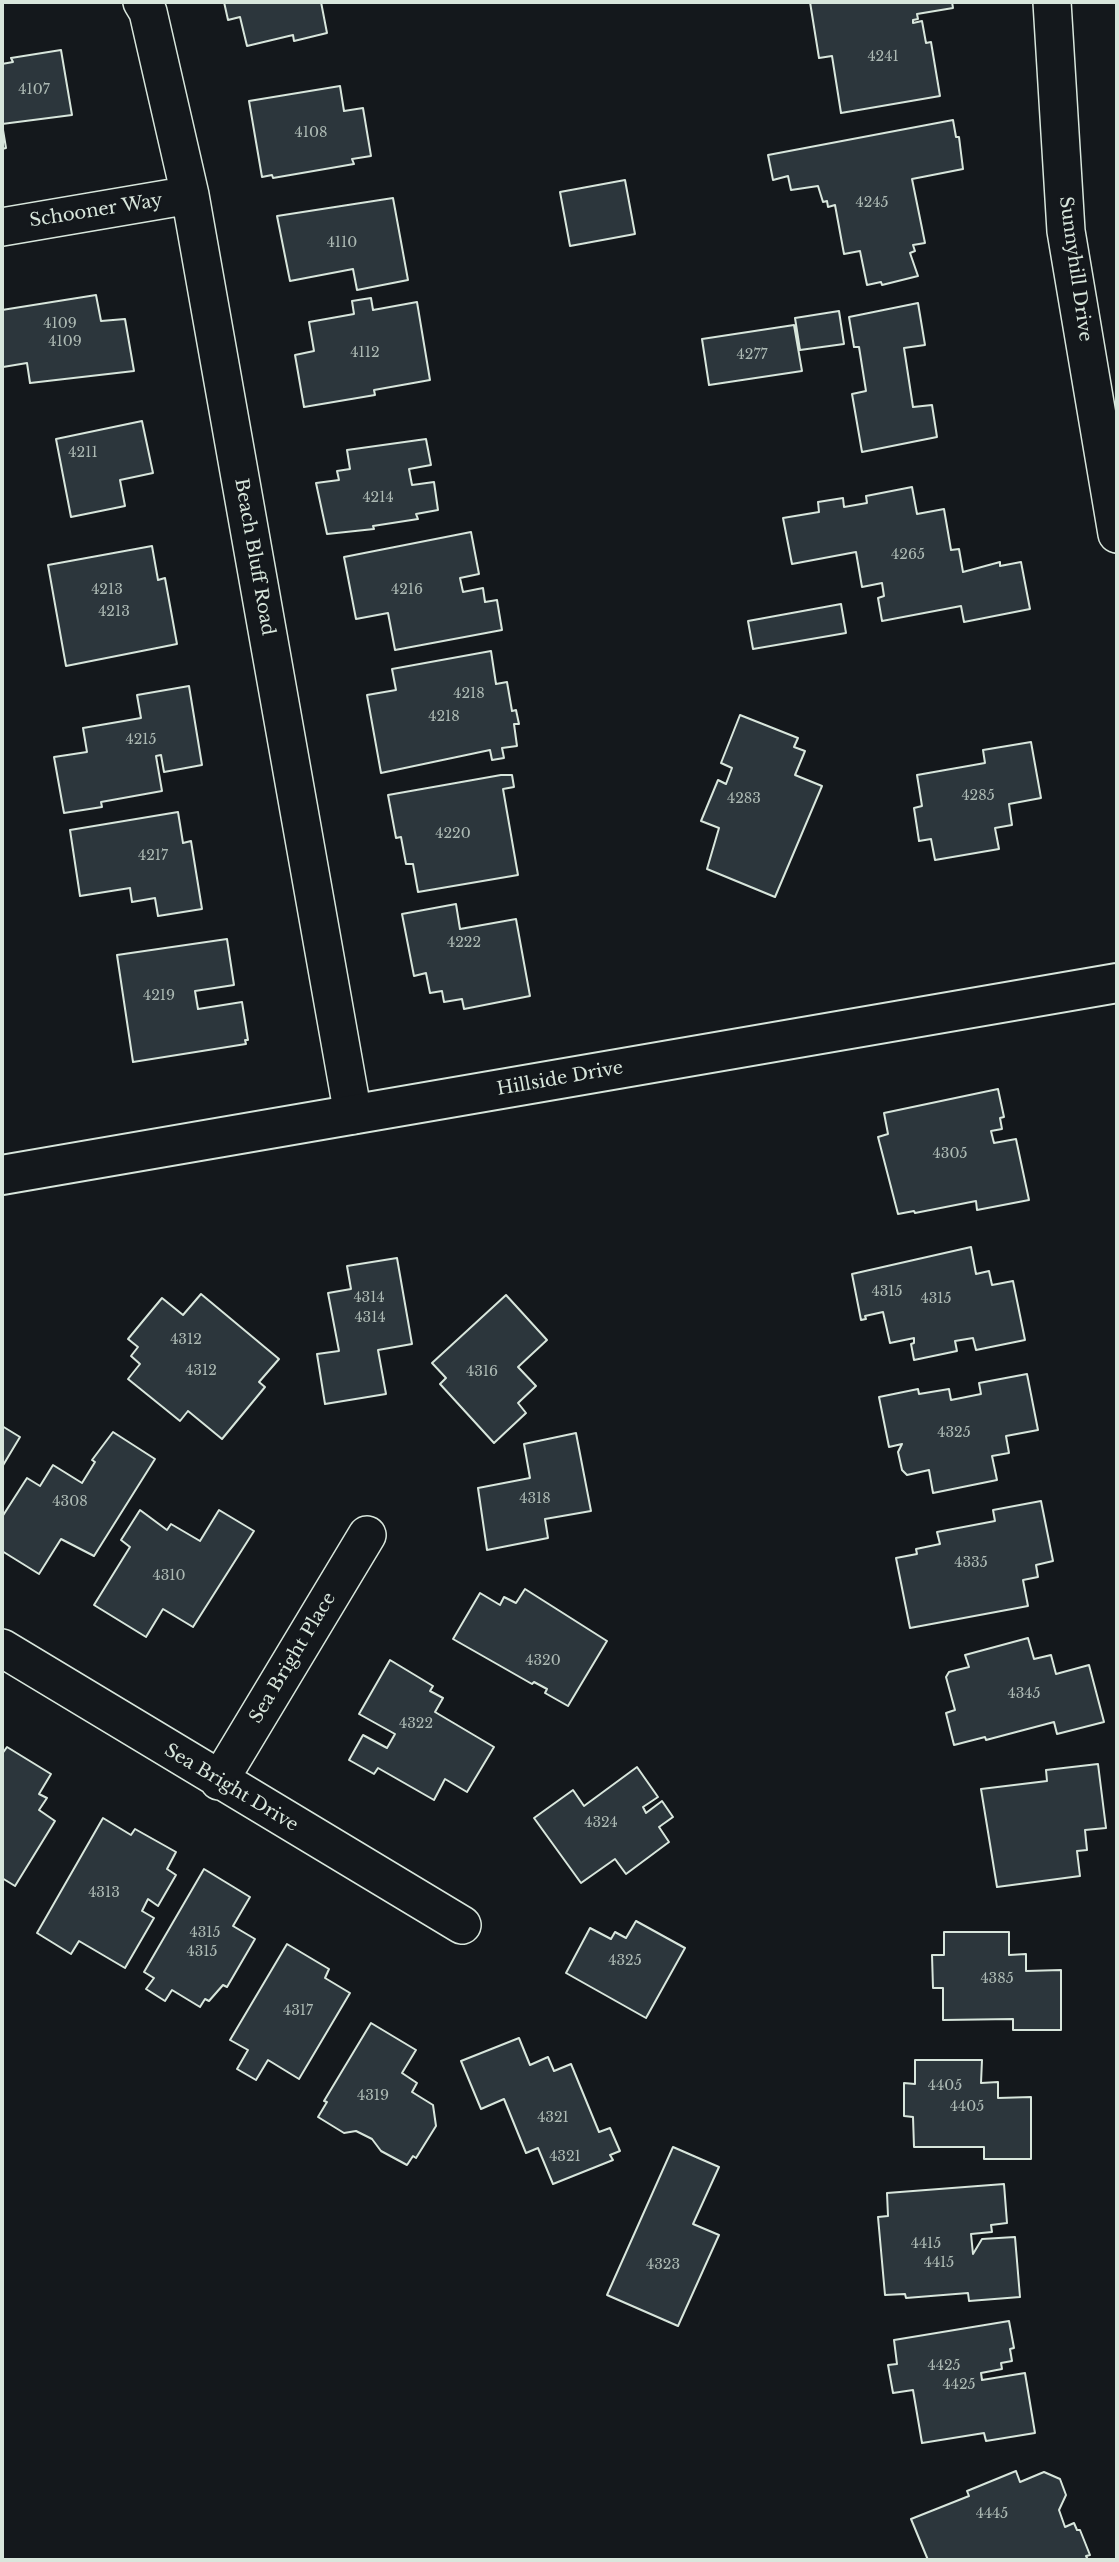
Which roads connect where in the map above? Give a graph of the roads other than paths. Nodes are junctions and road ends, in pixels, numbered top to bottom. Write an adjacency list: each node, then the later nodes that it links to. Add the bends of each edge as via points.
1 (142, 2): 3 (street, Beach Bluff Road)
2 (1052, 2): 5 (street, Sunnyhill Drive, via 1066,231)
3 (190, 195): 4 (street, Schooner Way); 7 (street, Beach Bluff Road)
4 (2, 227)
5 (1117, 534)
6 (1117, 983): 7 (street, Hillside Drive)
7 (352, 1115): 8 (street, Hillside Drive)
8 (2, 1175)
9 (368, 1535): 11 (street, Sea Bright Place)
10 (2, 1648): 11 (street, Sea Bright Drive)
11 (219, 1781): 12 (street, Sea Bright Drive)
12 (462, 1925)

